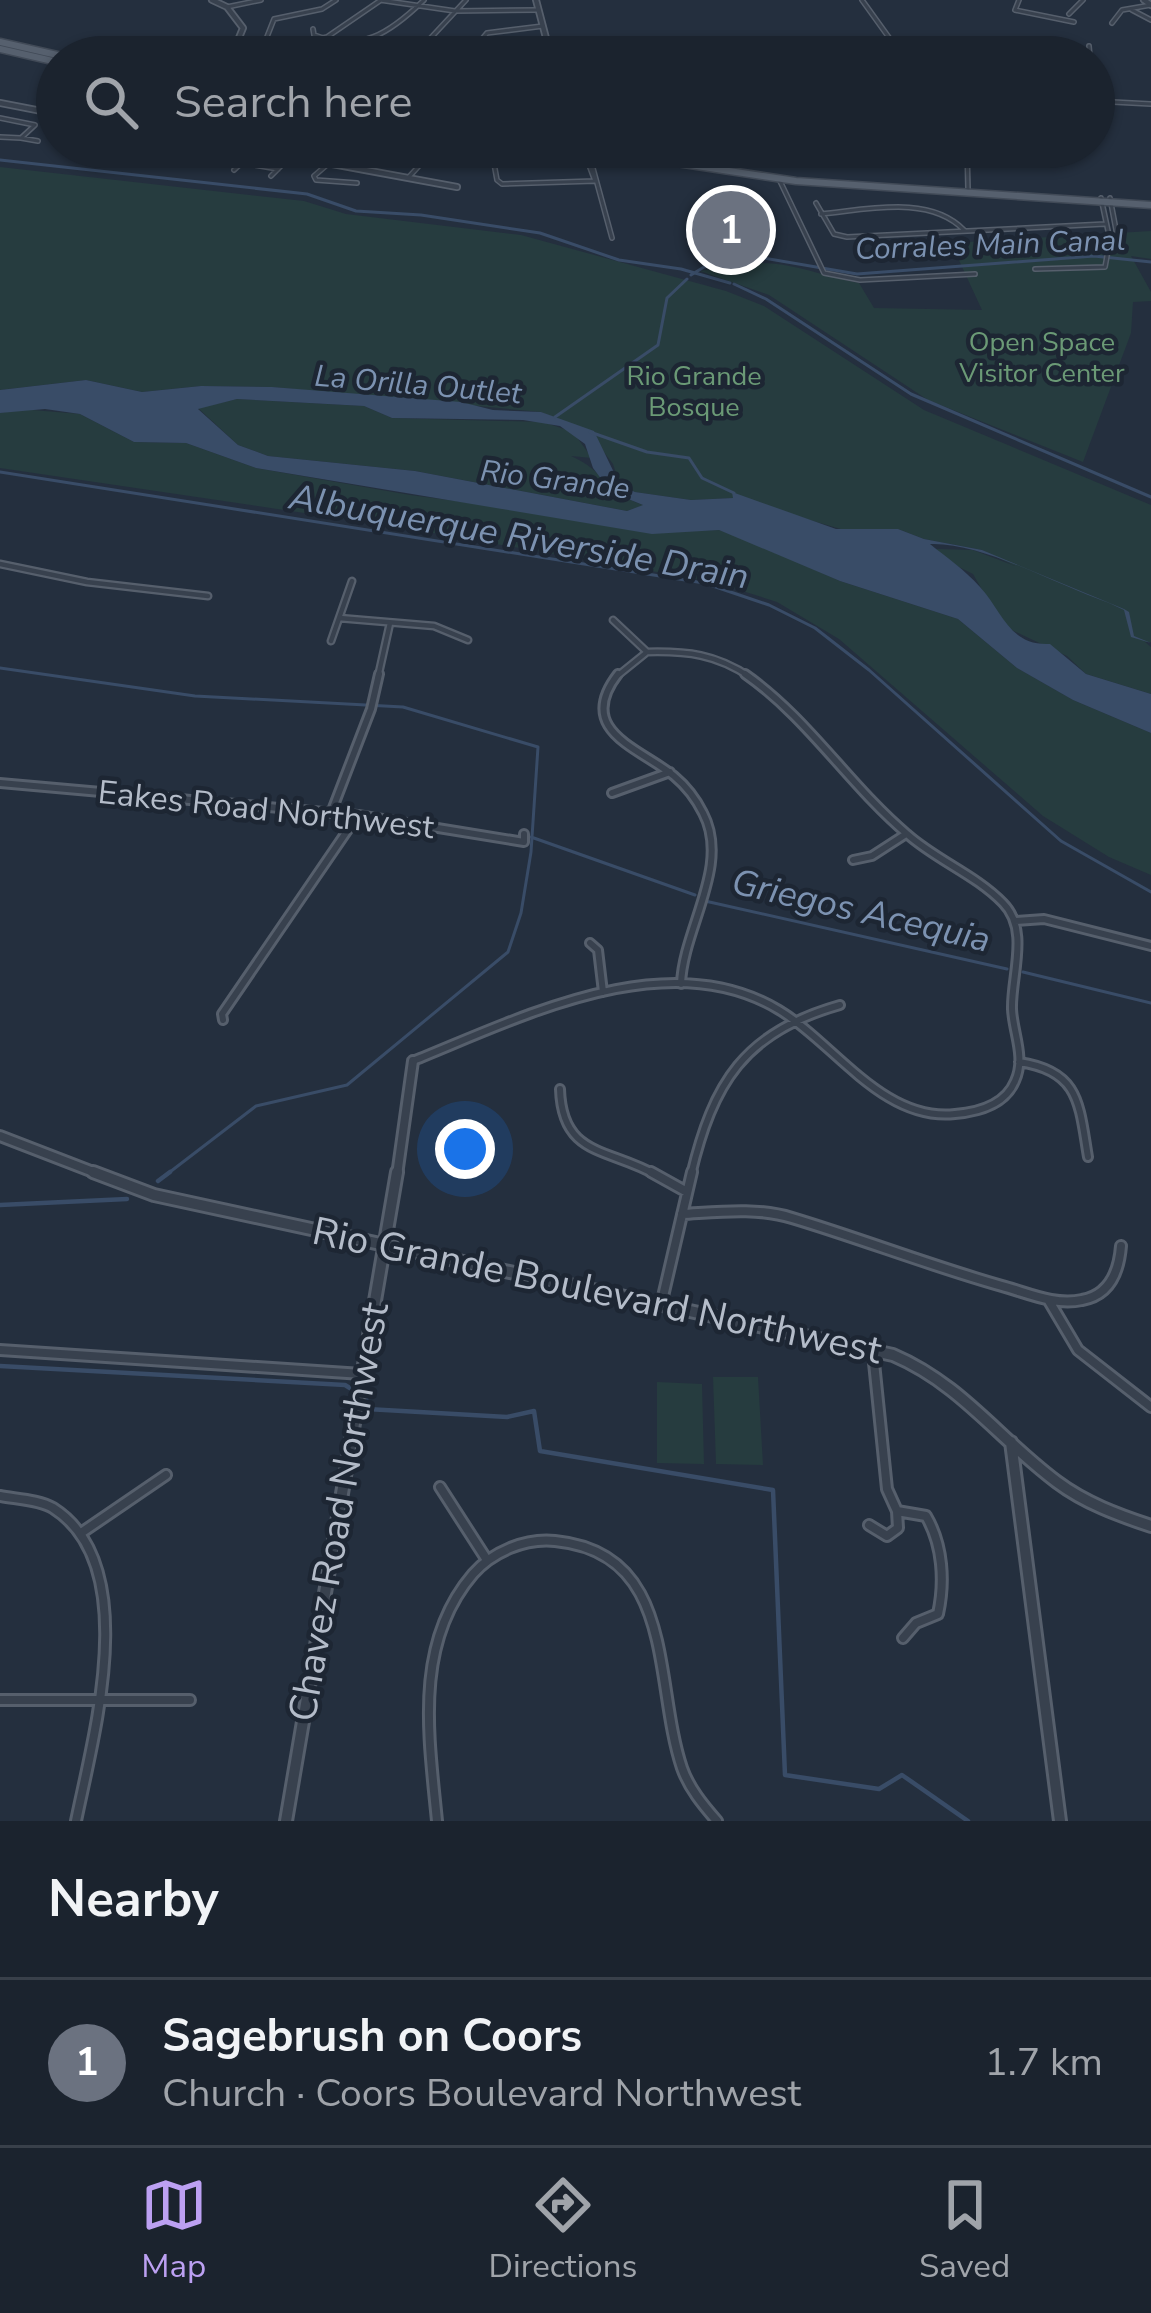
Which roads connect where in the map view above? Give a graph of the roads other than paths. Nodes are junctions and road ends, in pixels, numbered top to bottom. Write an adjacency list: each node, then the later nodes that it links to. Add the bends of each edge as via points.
1 (212, 0): 15 (street)
2 (261, 0): 15 (street)
3 (335, 0): 27 (street, via 274,19)
4 (380, 0): 14 (street); 29 (street)
5 (424, 0): 14 (street)
6 (466, 0): 17 (street)
7 (510, 0): 19 (street)
8 (536, 0): 18 (street)
9 (862, 0): 34 (street)
10 (1018, 0): 22 (street, via 1015,10)
11 (1083, 0): 20 (street)
12 (1144, 0): 13 (street)
13 (1151, 5): 16 (street)
14 (418, 6): 17 (street); 30 (street)
15 (227, 7): 26 (street, via 243,28)
16 (1129, 8): 21 (street); 23 (street)
17 (455, 10): 19 (street); 31 (street)
18 (538, 10): 19 (street); 24 (street)
19 (514, 11)
20 (1069, 14)
21 (1151, 20)
22 (1074, 22)
23 (1112, 22)
24 (543, 26): 32 (street); 33 (street)
25 (313, 28): 28 (street)
26 (240, 36)
27 (269, 36)
28 (316, 36)
29 (330, 36)
30 (381, 36)
31 (432, 36)
32 (480, 36)
33 (546, 36)
34 (888, 36)
35 (0, 46): 36 (main road); 37 (main road)
36 (36, 52)
37 (36, 56)
38 (1115, 102): 40 (street)
39 (0, 103): 41 (street)
40 (1151, 104)
41 (32, 110): 42 (street); 44 (street)
42 (36, 111)
43 (0, 118): 44 (street)
44 (16, 121): 46 (street, via 35,124)
45 (0, 136): 46 (street)
46 (21, 138): 47 (street)
47 (36, 141)
48 (236, 168): 59 (street)
49 (272, 168): 58 (street)
50 (324, 168): 64 (street, via 316,180)
51 (352, 168): 61 (street)
52 (417, 168): 61 (street)
53 (497, 168): 63 (street, via 502,184)
54 (591, 168): 63 (street)
55 (705, 168): 62 (main road)
56 (750, 168): 66 (main road)
57 (968, 168): 66 (street)
58 (278, 169): 60 (street)
59 (234, 170)
60 (271, 176)
61 (408, 178): 65 (street)
62 (779, 179): 67 (main road); 78 (street, via 819,267 860,280)
63 (595, 181): 75 (street)
64 (356, 183)
65 (457, 187)
66 (968, 189): 67 (main road)
67 (1105, 200): 69 (main road); 72 (street); 76 (street, via 1117,235)
68 (817, 203): 70 (street)
69 (1151, 203)
70 (821, 214): 74 (street, via 934,210); 74 (street, via 834,235 847,237)
71 (1017, 217): 73 (street)
72 (1105, 224): 73 (street); 76 (street)
73 (1022, 226): 74 (street)
74 (964, 230)
75 (612, 238)
76 (1110, 240): 77 (street, via 1109,258 1091,271)
77 (1035, 269)
78 (975, 274)
79 (0, 564): 81 (street)
80 (352, 580): 82 (street)
81 (208, 596)
82 (339, 618): 84 (street); 86 (street)
83 (614, 620): 87 (street)
84 (389, 623): 85 (street, via 434,626); 91 (street, via 372,705)
85 (468, 640)
86 (331, 641)
87 (647, 652): 88 (street, via 611,678 606,720 635,754); 94 (street, via 691,651 728,662 775,694)
88 (670, 772): 90 (street); 99 (street, via 699,806 713,853 683,941)
89 (0, 783): 91 (street, Eakes Road Northwest)
90 (612, 793)
91 (331, 813): 92 (street, Eakes Road Northwest)
92 (358, 815): 93 (street, Eakes Road Northwest, via 524,842); 102 (street)
93 (524, 834)
94 (906, 834): 95 (street); 96 (street, via 997,896)
95 (853, 860)
96 (1015, 921): 98 (street, via 1044,919); 105 (street)
97 (590, 943): 100 (street)
98 (1151, 946)
99 (681, 985): 100 (street); 103 (street, via 745,994)
100 (604, 992): 104 (street)
101 (840, 1005): 103 (street)
102 (223, 1020)
103 (795, 1021): 105 (street, via 890,1099 935,1113 964,1114 997,1102 1014,1084); 109 (street, via 716,1091)
104 (413, 1061): 111 (street, Chavez Road Northwest)
105 (1019, 1062): 108 (street, via 1048,1066 1071,1084)
106 (560, 1088): 109 (street, via 563,1119 583,1144)
107 (0, 1136): 111 (street, Rio Grande Boulevard Northwest, via 147,1193)
108 (1088, 1157)
109 (687, 1192): 110 (street)
110 (682, 1214): 113 (street, via 787,1216); 114 (street)
111 (386, 1245): 114 (street, Rio Grande Boulevard Northwest); 117 (street, Chavez Road Northwest)
112 (1120, 1246): 113 (street, via 1119,1270 1102,1292 1077,1302)
113 (1049, 1300): 118 (street, via 1083,1359)
114 (661, 1305): 116 (street, Rio Grande Boulevard Northwest)
115 (0, 1350): 117 (street)
116 (873, 1350): 119 (street, Rio Grande Boulevard Northwest, via 945,1378); 123 (street, via 886,1490)
117 (363, 1375): 133 (street, Chavez Road Northwest)
118 (1151, 1407)
119 (1011, 1438): 125 (street, Rio Grande Boulevard Northwest, via 1073,1493); 136 (street)
120 (166, 1475): 126 (street)
121 (440, 1487): 127 (street)
122 (0, 1496): 126 (street, via 44,1504)
123 (897, 1511): 124 (street, via 894,1533); 128 (street, via 926,1516 934,1527 941,1601 938,1614)
124 (869, 1525)
125 (1151, 1526)
126 (81, 1533): 129 (street, via 108,1618)
127 (487, 1560): 134 (street, via 446,1608 433,1658); 135 (street, via 524,1544 561,1541 602,1553 628,1573 656,1622 682,1769)
128 (903, 1638)
129 (99, 1698): 130 (street); 131 (street); 132 (street)
130 (0, 1700)
131 (190, 1700)
132 (76, 1821)
133 (286, 1821)
134 (437, 1821)
135 (717, 1821)
136 (1060, 1821)

